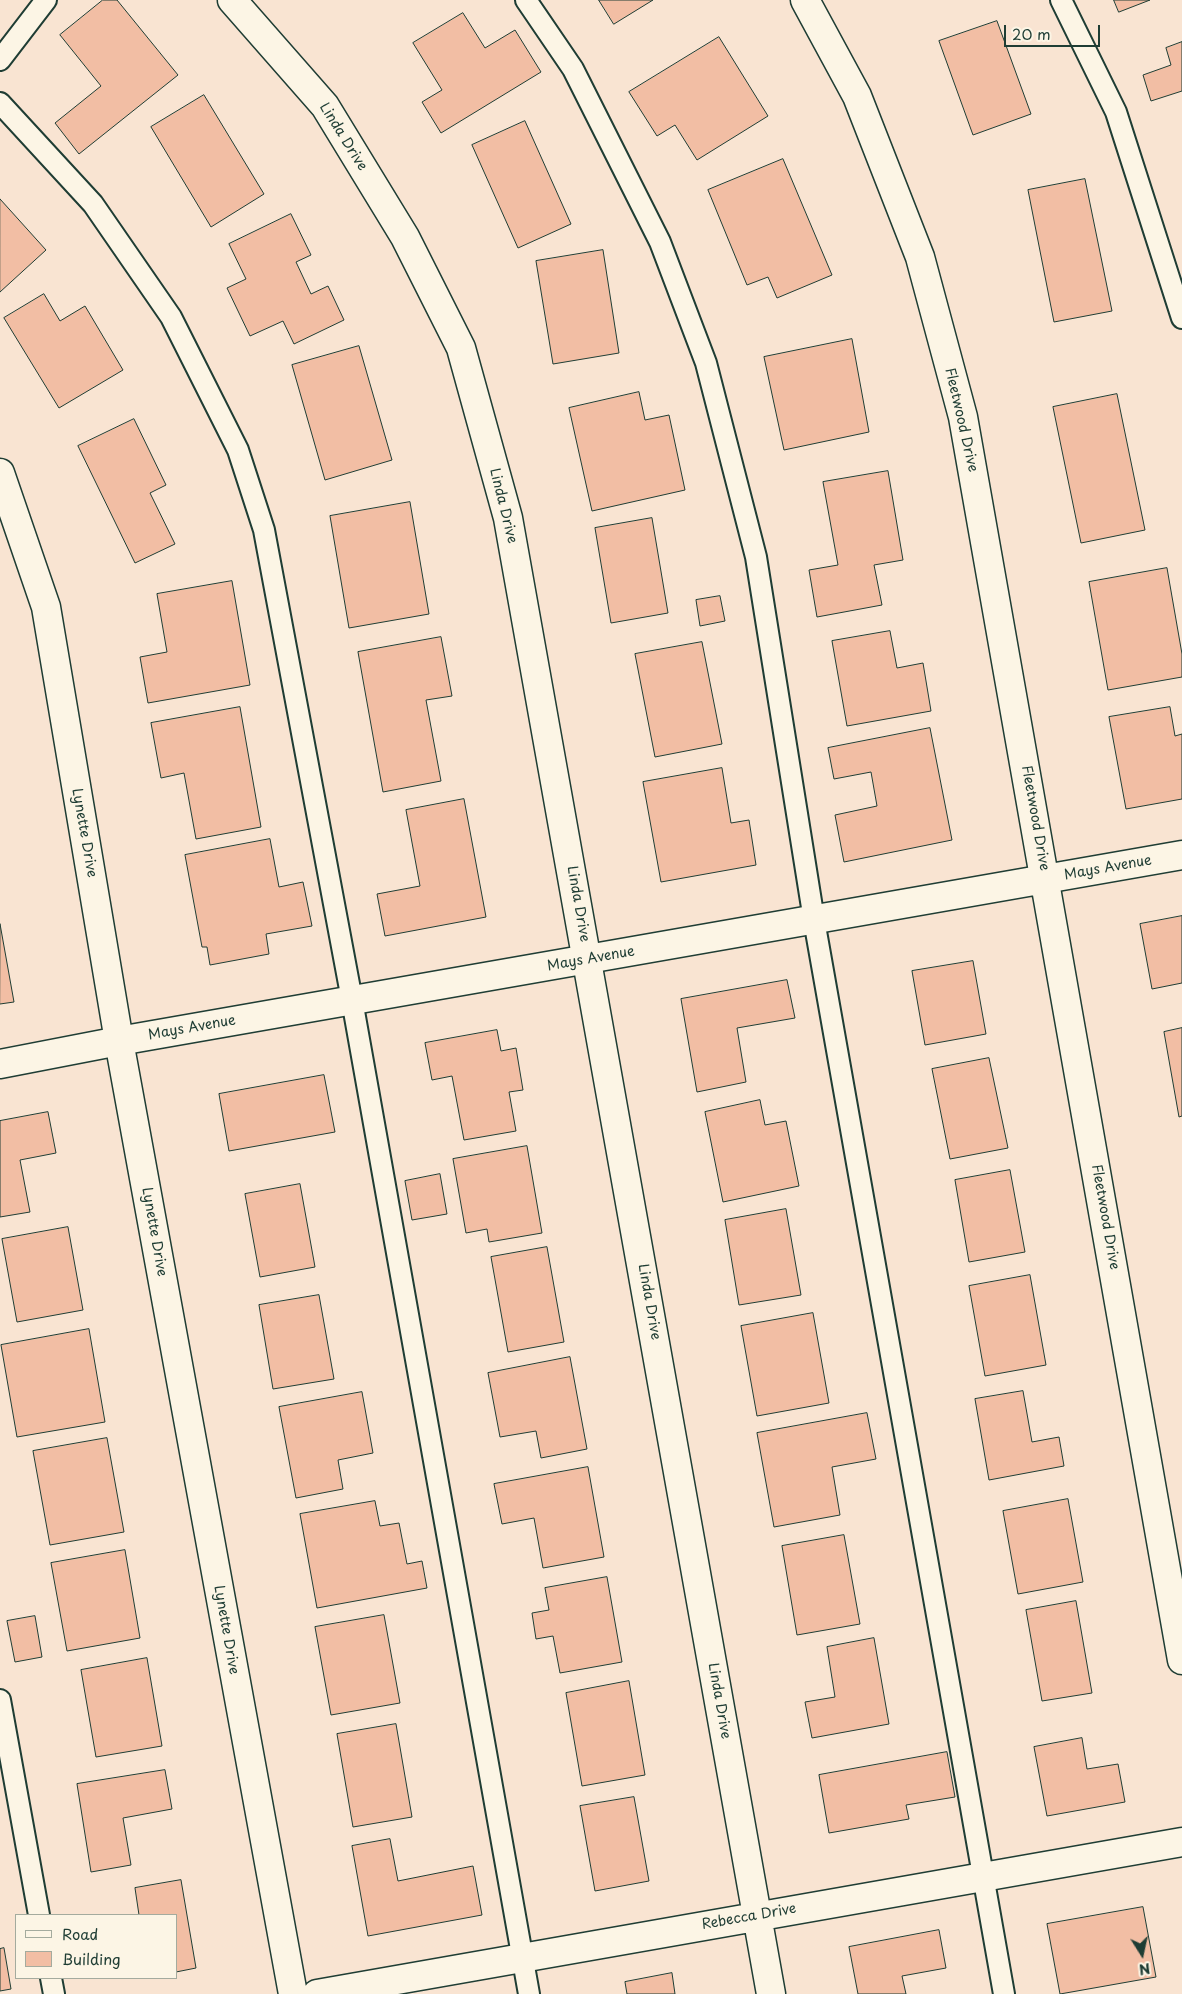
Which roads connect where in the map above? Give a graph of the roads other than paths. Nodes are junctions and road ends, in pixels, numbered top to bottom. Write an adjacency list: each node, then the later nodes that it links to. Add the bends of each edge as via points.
1 (46, 0): 6 (lane)
2 (232, 0): 13 (street, Linda Drive, via 326,106 405,237 461,348 508,518)
3 (526, 0): 12 (lane, via 573,69 660,242 706,363 756,557)
4 (805, 0): 11 (street, Fleetwood Drive, via 857,96 923,266 963,417)
5 (1061, 0): 8 (lane, via 1116,112)
6 (0, 60)
7 (0, 103): 14 (lane, via 93,204 171,316 238,450 264,530)
8 (1182, 318)
9 (0, 474): 15 (street, Lynette Drive, via 46,607)
10 (1182, 854): 11 (street, Mays Avenue)
11 (1046, 879): 12 (street, Mays Avenue); 17 (street, Fleetwood Drive)
12 (814, 920): 13 (street, Mays Avenue); 20 (lane)
13 (588, 959): 14 (street, Mays Avenue); 22 (street, Linda Drive)
14 (352, 1000): 15 (street, Mays Avenue); 23 (lane)
15 (119, 1041): 16 (street, Mays Avenue); 26 (street, Lynette Drive)
16 (0, 1064)
17 (1182, 1660)
18 (0, 1700): 21 (lane)
19 (1182, 1842): 20 (street, Rebecca Drive)
20 (982, 1877): 22 (street, Rebecca Drive); 30 (lane)
21 (39, 1914)
22 (757, 1915): 23 (street, Rebecca Drive); 29 (street, Linda Drive)
23 (522, 1957): 27 (street, Rebecca Drive); 28 (lane)
24 (51, 1979): 25 (lane)
25 (54, 1994)
26 (293, 1994)
27 (317, 1994)
28 (529, 1994)
29 (771, 1994)
30 (1004, 1994)

